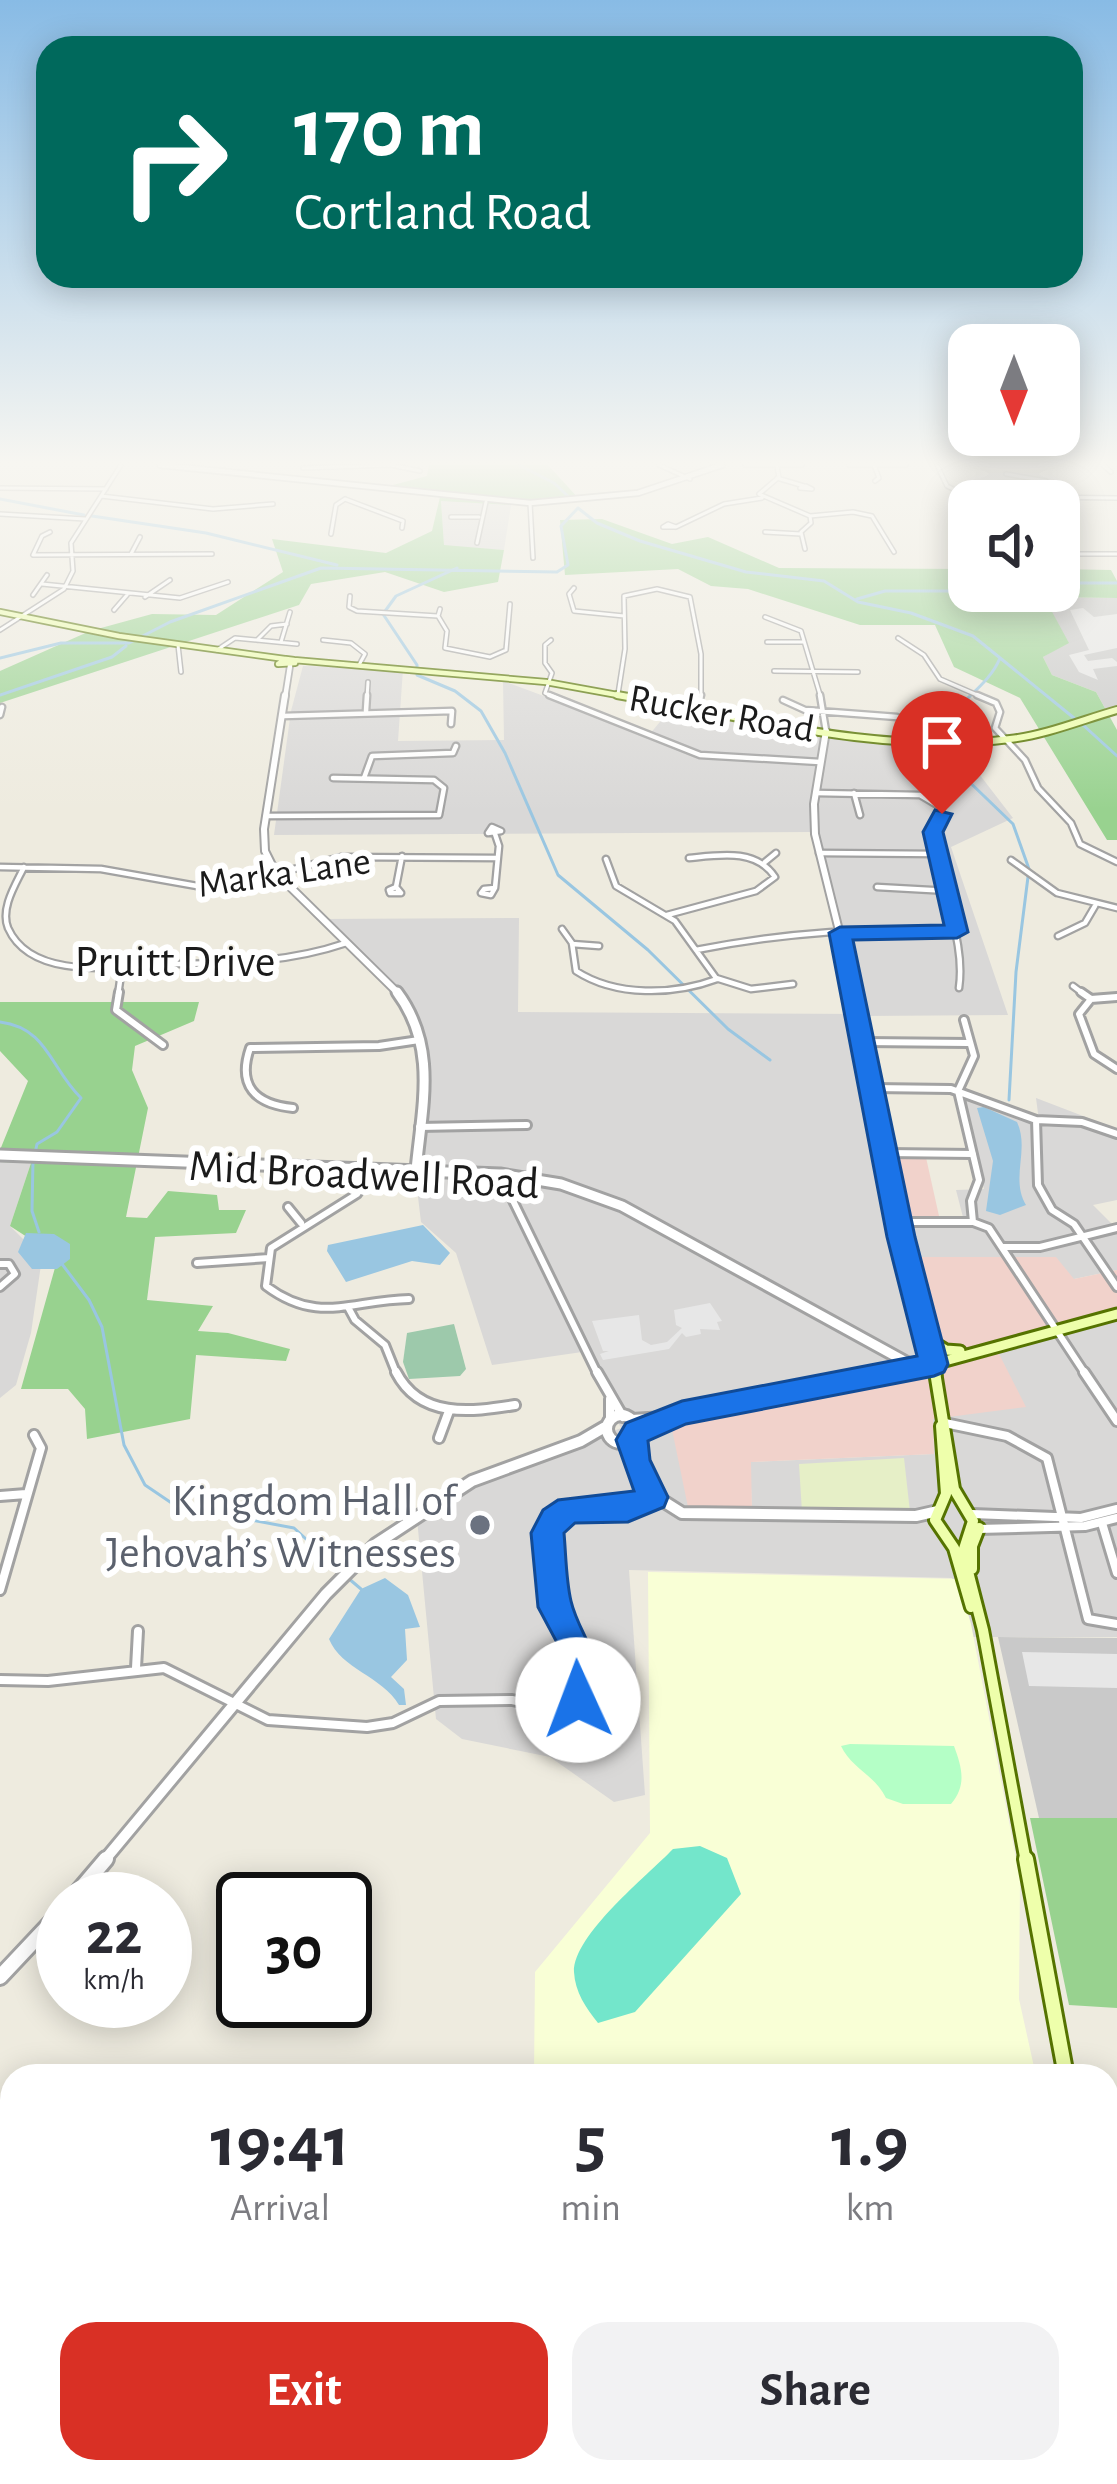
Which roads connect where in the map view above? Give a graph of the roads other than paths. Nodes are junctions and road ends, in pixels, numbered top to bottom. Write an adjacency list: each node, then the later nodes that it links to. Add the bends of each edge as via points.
1 (43, 581): 6 (street)
2 (69, 581): 7 (street)
3 (169, 581): 13 (street)
4 (110, 582): 8 (street)
5 (228, 582): 13 (street, via 187,599)
6 (42, 584): 7 (street); 10 (street)
7 (67, 585): 8 (street); 20 (street)
8 (104, 587): 11 (street)
9 (574, 588): 18 (street, via 574,611)
10 (34, 595)
11 (127, 595): 13 (street); 15 (street)
12 (350, 596): 33 (street, via 357,611 439,612 449,651)
13 (145, 597)
14 (510, 604): 33 (street)
15 (114, 610)
16 (0, 612): 20 (main road, Rucker Road)
17 (290, 612): 21 (street)
18 (624, 616): 43 (street); 46 (street, via 623,598 632,592 690,597 704,692)
19 (764, 617): 29 (street, via 796,626)
20 (25, 618): 22 (street); 31 (main road, Rucker Road)
21 (286, 624): 24 (street); 27 (street)
22 (0, 630)
23 (898, 638): 55 (street, via 940,679 996,703 994,724)
24 (257, 640): 27 (street); 32 (street, via 229,639)
25 (323, 640): 36 (street, via 358,646 365,654)
26 (551, 640): 42 (street)
27 (281, 642): 30 (street)
28 (767, 642): 29 (street)
29 (804, 642): 38 (street)
30 (297, 644)
31 (178, 645): 32 (main road, Rucker Road); 40 (street)
32 (217, 650): 35 (main road, Rucker Road)
33 (500, 655): 34 (street)
34 (507, 660)
35 (286, 665): 36 (main road, Rucker Road); 51 (street)
36 (359, 665): 42 (main road, Rucker Road)
37 (774, 671): 38 (street)
38 (811, 671): 39 (street); 47 (street)
39 (858, 671)
40 (181, 672)
41 (368, 682): 49 (street)
42 (546, 682): 43 (main road, Rucker Road); 57 (street, via 545,693 704,755)
43 (619, 694): 46 (main road, Rucker Road)
44 (783, 700): 47 (street)
45 (2, 706): 50 (street)
46 (697, 709): 54 (main road, Rucker Road)
47 (826, 710): 52 (street); 54 (street)
48 (1117, 710): 55 (main road, Rucker Road)
49 (365, 711): 51 (street); 53 (street, via 452,711)
50 (0, 715)
51 (284, 716): 63 (street)
52 (897, 717)
53 (451, 724)
54 (826, 731): 55 (main road, Rucker Road, via 920,743); 57 (street)
55 (1007, 740): 74 (street, via 1080,844)
56 (456, 746): 59 (street, via 453,753 372,756)
57 (820, 762): 60 (street)
58 (333, 778): 59 (street)
59 (364, 778): 63 (street, via 434,780 444,788 443,807 439,815)
60 (816, 793): 61 (street); 65 (street)
61 (854, 793): 62 (street); 67 (street, via 920,794 936,802)
62 (860, 815)
63 (266, 816): 77 (street, via 263,840)
64 (495, 834): 69 (street)
65 (819, 853): 67 (street); 87 (street)
66 (776, 854): 73 (street)
67 (939, 854): 81 (street)
68 (402, 856): 69 (street, Marka Lane); 77 (street, Marka Lane, via 341,857); 78 (street)
69 (497, 858): 80 (street)
70 (688, 858): 73 (street)
71 (606, 859): 84 (street, via 616,886)
72 (1011, 860): 82 (street, via 1047,888)
73 (765, 862): 84 (street, via 775,873 767,887)
74 (1117, 862)
75 (0, 867): 76 (street, Marka Lane)
76 (24, 867): 77 (street, Marka Lane, via 101,869 197,886); 93 (street, Pruitt Drive, via 4,912 13,938 64,964)
77 (275, 873): 89 (street)
78 (396, 887)
79 (877, 887): 81 (street)
80 (495, 888)
81 (949, 891): 86 (street)
82 (1095, 904): 83 (street); 88 (street, via 1085,923)
83 (1117, 908)
84 (667, 915): 92 (street)
85 (562, 929): 90 (street)
86 (957, 932): 87 (street); 97 (street)
87 (840, 933): 92 (street, via 770,935); 102 (street)
88 (1058, 935)
89 (346, 943): 93 (street, Pruitt Drive, via 266,966); 101 (street, via 402,998)
90 (572, 944): 91 (street); 94 (street, via 576,971 605,986 686,989)
91 (599, 946)
92 (696, 950): 94 (street)
93 (122, 967): 104 (street, via 116,1010)
94 (717, 979): 95 (street, via 751,989)
95 (794, 984)
96 (1073, 986): 99 (street)
97 (959, 988)
98 (1117, 997): 99 (street)
99 (1090, 999): 105 (street, via 1082,1025 1094,1054)
100 (964, 1020): 103 (street)
101 (423, 1040): 108 (street, via 252,1047 246,1092); 111 (street)
102 (864, 1042): 103 (street); 106 (street)
103 (970, 1043): 107 (street, via 973,1063)
104 (163, 1045)
105 (1117, 1070)
106 (873, 1088): 107 (street); 113 (street)
107 (958, 1091): 109 (street); 114 (street)
108 (292, 1108)
109 (1036, 1120): 112 (street); 124 (street, via 1038,1185)
110 (527, 1125): 111 (street)
111 (419, 1127): 117 (street)
112 (1117, 1134)
113 (886, 1154): 114 (street); 120 (street)
114 (973, 1154): 121 (street)
115 (0, 1156): 116 (street, Mid Broadwell Road)
116 (374, 1168): 117 (street, Mid Broadwell Road); 122 (street, via 358,1197)
117 (416, 1170): 118 (street, Mid Broadwell Road)
118 (500, 1174): 138 (street, Mid Broadwell Road, via 622,1206); 143 (street)
119 (288, 1208): 122 (street)
120 (898, 1222): 121 (street); 135 (street)
121 (973, 1222): 125 (street)
122 (301, 1223): 126 (street)
123 (1117, 1228): 124 (street)
124 (1083, 1237): 125 (street); 129 (street)
125 (1002, 1247): 134 (street)
126 (269, 1258): 127 (street); 132 (street, via 266,1286 282,1301)
127 (197, 1263)
128 (0, 1264): 130 (street, via 15,1274)
129 (1116, 1281)
130 (0, 1287)
131 (410, 1299): 132 (street)
132 (350, 1309): 140 (street, via 352,1320 383,1341 400,1382)
133 (1117, 1317): 134 (main road)
134 (1060, 1332): 136 (main road); 137 (main road); 142 (street)
135 (928, 1339): 136 (main road, via 958,1352); 137 (street)
136 (1012, 1341): 137 (main road)
137 (934, 1364): 138 (street); 141 (main road)
138 (897, 1366): 143 (street)
139 (515, 1405): 140 (street)
140 (448, 1411): 146 (street)
141 (943, 1418): 144 (street); 147 (main road); 152 (main road, via 946,1494)
142 (1117, 1421)
143 (621, 1429): 150 (street); 167 (street, via 454,1490 392,1531)
144 (962, 1432): 147 (street); 156 (street, via 992,1431 1047,1458)
145 (34, 1435): 148 (street, via 41,1448)
146 (439, 1438)
147 (950, 1447): 153 (main road, via 954,1489)
148 (26, 1494): 149 (street); 161 (street)
149 (0, 1496)
150 (652, 1497): 154 (street, via 682,1513); 168 (street, via 628,1509 570,1510 551,1523 555,1607 578,1648 579,1695)
151 (1117, 1509): 156 (street)
152 (939, 1510): 153 (main road); 154 (street); 158 (main road)
153 (966, 1511): 156 (street); 159 (main road)
154 (877, 1515): 158 (street)
155 (1117, 1518): 157 (street)
156 (1062, 1522): 157 (street); 159 (street); 162 (street, via 1088,1619)
157 (1102, 1523): 160 (street)
158 (942, 1531): 159 (main road); 164 (main road, via 956,1552)
159 (972, 1532): 164 (main road, via 963,1547)
160 (1117, 1573)
161 (0, 1589)
162 (1117, 1624)
163 (138, 1631): 165 (street)
164 (987, 1657): 173 (main road)
165 (136, 1668): 166 (street); 167 (street, via 174,1671)
166 (0, 1680)
167 (234, 1704): 168 (street, via 268,1720 368,1727 439,1701 538,1703); 170 (street)
168 (570, 1712): 169 (street)
169 (618, 1739)
170 (94, 1872)
171 (36, 1939): 172 (street)
172 (0, 1977)
173 (1064, 2064)

